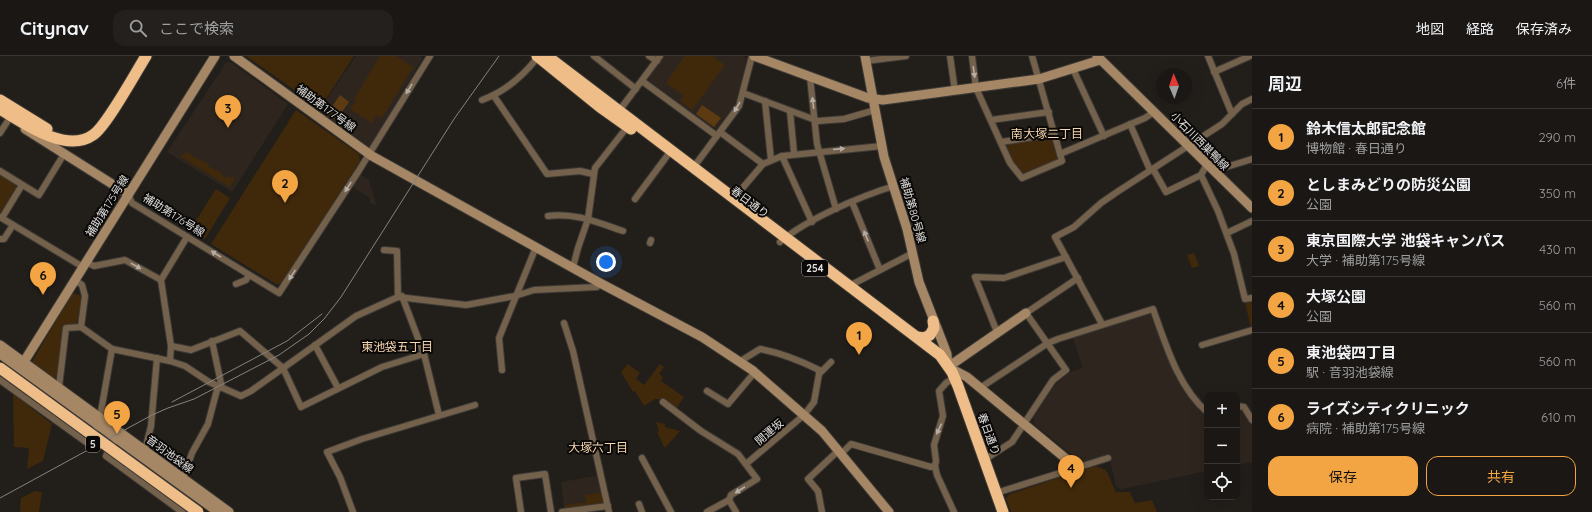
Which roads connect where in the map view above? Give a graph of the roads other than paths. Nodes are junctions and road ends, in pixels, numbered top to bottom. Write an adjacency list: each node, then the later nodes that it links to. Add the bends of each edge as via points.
1 (141, 56): 47 (highway)
2 (146, 56): 47 (highway)
3 (215, 56): 74 (street, 補助第175号線)
4 (234, 56): 58 (street, 補助第177号線)
5 (430, 56): 58 (street, one-way to 58)
6 (594, 56): 25 (street)
7 (649, 56): 17 (street)
8 (753, 56): 21 (street); 27 (street)
9 (906, 56): 18 (street)
10 (950, 56): 26 (street)
11 (972, 56): 24 (street, one-way to 24)
12 (1032, 56): 22 (street)
13 (1208, 56): 20 (street)
14 (1250, 56): 20 (street)
15 (545, 57): 28 (street, via 517,81); 36 (highway, 春日通り / 254); 45 (highway, 春日通り / 254, via 600,107)
16 (1099, 58): 19 (street); 39 (street, 小石川西巣鴨線)
17 (659, 59): 23 (street)
18 (865, 59): 32 (street, 補助第80号線)
19 (1073, 69): 22 (street); 51 (street)
20 (1214, 72): 41 (street)
21 (810, 77): 32 (street); 43 (street, one-way to 21)
22 (1039, 79): 24 (street); 38 (street)
23 (642, 82): 25 (street); 49 (street)
24 (976, 88): 26 (street); 44 (street)
25 (636, 89): 36 (street)
26 (955, 91): 32 (street)
27 (743, 93): 33 (street); 49 (street, one-way to 49, via 739,106)
28 (494, 96): 31 (street); 70 (street, via 547,174 580,171)
29 (1252, 99): 41 (street)
30 (0, 100): 47 (highway, via 62,136 77,138)
31 (482, 100)
32 (873, 100): 35 (street, 補助第80号線)
33 (765, 101): 37 (street); 63 (street)
34 (0, 109): 47 (highway, via 29,127 63,140 84,140)
35 (875, 110): 43 (street, via 844,119); 53 (street, 補助第80号線)
36 (619, 111): 45 (highway, 春日通り / 254)
37 (790, 111): 43 (street); 56 (street)
38 (1049, 112): 44 (street); 50 (street)
39 (1154, 112): 46 (street); 54 (street, 小石川西巣鴨線)
40 (0, 114): 42 (street, 補助第176号線)
41 (1232, 114): 54 (street)
42 (9, 119): 48 (street); 57 (street, 補助第176号線)
43 (815, 120): 55 (street)
44 (991, 120): 52 (street)
45 (629, 124): 60 (highway, 春日通り / 254); 66 (highway, 春日通り / 254); 70 (street)
46 (1130, 124): 51 (street); 67 (street)
47 (96, 130)
48 (0, 133)
49 (718, 134): 64 (street); 66 (street)
50 (1054, 134): 52 (street); 59 (street)
51 (1104, 136): 59 (street)
52 (1001, 142): 59 (street, via 1010,164 1022,178 1062,161)
53 (882, 146): 55 (street, one-way to 53); 73 (street, 補助第80号線)
54 (1189, 147): 65 (street, 小石川西巣鴨線); 67 (street)
55 (819, 151): 56 (street); 79 (street)
56 (794, 153): 61 (street)
57 (64, 154): 72 (street, via 39,195); 74 (street, 補助第176号線)
58 (369, 154): 91 (street, 補助第177号線); 98 (street, 補助第176号線, one-way to 98, via 279,293)
59 (1060, 154)
60 (667, 156): 76 (street); 90 (highway, 春日通り / 254)
61 (782, 156): 63 (street); 84 (street)
62 (1252, 159): 69 (street, via 1223,168)
63 (771, 160): 64 (street)
64 (763, 164): 75 (street)
65 (1206, 164): 69 (street, 小石川西巣鴨線); 71 (street)
66 (693, 168): 75 (highway, 春日通り / 254)
67 (1152, 169): 71 (street, via 1166,192); 94 (street, via 1101,203 1074,227 1055,237)
68 (0, 171): 72 (street)
69 (1216, 173): 78 (street, 小石川西巣鴨線)
70 (593, 174): 82 (street)
71 (1201, 175): 87 (street)
72 (22, 184): 81 (street)
73 (894, 186): 77 (street); 93 (street, 補助第80号線)
74 (128, 194): 88 (street, 補助第176号線, via 132,203); 95 (street, 補助第175号線)
75 (734, 198): 90 (highway, 春日通り / 254)
76 (635, 199)
77 (852, 202): 79 (street); 97 (street, one-way to 77)
78 (1252, 208)
79 (836, 209): 84 (street)
80 (548, 216): 82 (street, via 561,214)
81 (1, 218): 85 (street)
82 (588, 219): 86 (street); 96 (street)
83 (1252, 221): 87 (street)
84 (812, 222): 90 (street)
85 (12, 225): 89 (street, via 4,239); 95 (street)
86 (624, 231)
87 (1227, 233): 107 (street, via 1245,299)
88 (187, 237): 98 (street, 補助第176号線, one-way to 88); 101 (street)
89 (0, 239)
90 (783, 240): 104 (highway, 春日通り / 254); 130 (highway, 春日通り / 254, via 928,355)
91 (536, 247): 96 (street, 補助第177号線); 106 (street)
92 (384, 250): 105 (street, via 397,251)
93 (913, 253): 97 (street); 109 (street, 補助第80号線, via 919,282)
94 (1066, 257): 99 (street); 114 (street, via 1004,278 975,277)
95 (84, 265): 100 (street, 補助第175号線); 101 (street, one-way to 101, via 94,266 125,260)
96 (573, 267): 102 (street, 補助第177号線)
97 (880, 270): 104 (street)
98 (249, 275): 103 (street, via 246,280)
99 (1078, 278): 108 (street); 111 (street)
100 (75, 280): 112 (street, via 82,285 85,296); 129 (street, 補助第175号線)
101 (161, 280): 121 (street)
102 (600, 283): 106 (street, via 597,287 534,290); 127 (street, 補助第177号線, via 702,337)
103 (236, 284)
104 (849, 286): 115 (highway, 春日通り / 254)
105 (400, 296): 106 (street, via 466,305); 119 (street, via 356,316); 124 (street)
106 (515, 296): 133 (street, via 499,338)
107 (1252, 298)
108 (1026, 313): 114 (street); 117 (street)
109 (934, 321): 115 (highway, via 930,335 924,338); 130 (street, 補助第80号線, via 947,354)
110 (564, 323): 168 (street, via 573,351)
111 (1102, 324): 117 (street); 147 (street, via 1153,309 1166,350 1184,382)
112 (81, 327): 122 (street); 138 (street, via 66,328)
113 (1252, 330): 120 (street)
114 (997, 332): 130 (street)
115 (917, 337): 130 (highway, 春日通り / 254, via 940,354)
116 (212, 341): 121 (street, via 190,350); 132 (street, via 240,331); 139 (street)
117 (1048, 344): 141 (street); 153 (street, via 1066,370 1052,380)
118 (0, 345): 129 (street, 音羽池袋線)
119 (314, 345): 132 (street); 140 (street)
120 (1202, 345)
121 (172, 346): 126 (street)
122 (112, 349): 125 (street); 152 (street)
123 (0, 354): 129 (street, 音羽池袋線)
124 (424, 354): 140 (street, via 382,367); 148 (street)
125 (157, 358): 126 (street); 155 (street, via 151,426)
126 (170, 361): 139 (street, via 185,366)
127 (739, 362): 134 (street, 補助第177号線); 135 (street, via 760,349 798,359 819,370)
128 (831, 362): 135 (street)
129 (19, 365): 137 (street); 138 (street, 音羽池袋線); 143 (street, 音羽池袋線)
130 (948, 367): 136 (highway, 春日通り / 254); 141 (street, via 961,372)
131 (0, 368): 170 (highway, 5, bridge)
132 (282, 368): 139 (street, via 241,396); 140 (street, via 302,407)
133 (502, 370)
134 (754, 372): 142 (street, via 728,404); 149 (street, 補助第177号線)
135 (819, 374): 149 (street, 開運坂, via 814,402)
136 (954, 378): 159 (highway, 春日通り / 254); 161 (street, one-way to 161, via 939,391 943,416 934,444)
137 (0, 380): 150 (street); 169 (highway, 5)
138 (59, 387): 152 (street, 音羽池袋線)
139 (220, 387): 163 (street, via 208,424 192,453)
140 (338, 388)
141 (980, 388): 153 (street)
142 (707, 391)
143 (65, 399): 150 (street); 152 (street, 音羽池袋線)
144 (663, 402): 160 (street, via 695,427 738,454)
145 (475, 405): 148 (street)
146 (1240, 406): 151 (street, via 1244,407)
147 (1204, 408)
148 (439, 415): 173 (street, via 327,452)
149 (804, 415): 156 (street, 補助第177号線); 160 (street, 開運坂)
150 (51, 417): 152 (street, via 86,442)
151 (1252, 420)
152 (99, 421): 154 (street, 音羽池袋線); 155 (street, 音羽池袋線)
153 (1024, 425): 159 (street, via 1012,442); 162 (street)
154 (118, 440): 165 (street, 音羽池袋線); 169 (street, via 111,444 106,456)
155 (145, 450): 163 (street, 音羽池袋線)
156 (840, 452): 161 (street, via 851,444); 181 (street, via 808,479 818,491); 182 (street, 補助第177号線)
157 (642, 458): 178 (street)
158 (1108, 458): 162 (street)
159 (984, 460): 164 (highway, 春日通り / 254)
160 (746, 464): 166 (street, one-way to 166, via 757,479)
161 (935, 466): 183 (street)
162 (1076, 467): 164 (street)
163 (183, 478): 172 (street, 音羽池袋線)
164 (996, 493): 184 (highway, 春日通り / 254)
165 (194, 494): 169 (street); 171 (street, 音羽池袋線)
166 (729, 500): 179 (street); 180 (street)
167 (639, 504): 177 (street)
168 (609, 509): 176 (street)
169 (183, 512)
170 (198, 512)
171 (218, 512)
172 (229, 512)
173 (353, 512)
174 (521, 512): 175 (street, via 516,478 545,474)
175 (551, 512)
176 (562, 512)
177 (642, 512)
178 (671, 512)
179 (706, 512)
180 (736, 512)
181 (822, 512)
182 (889, 512)
183 (954, 512)
184 (1003, 512)

